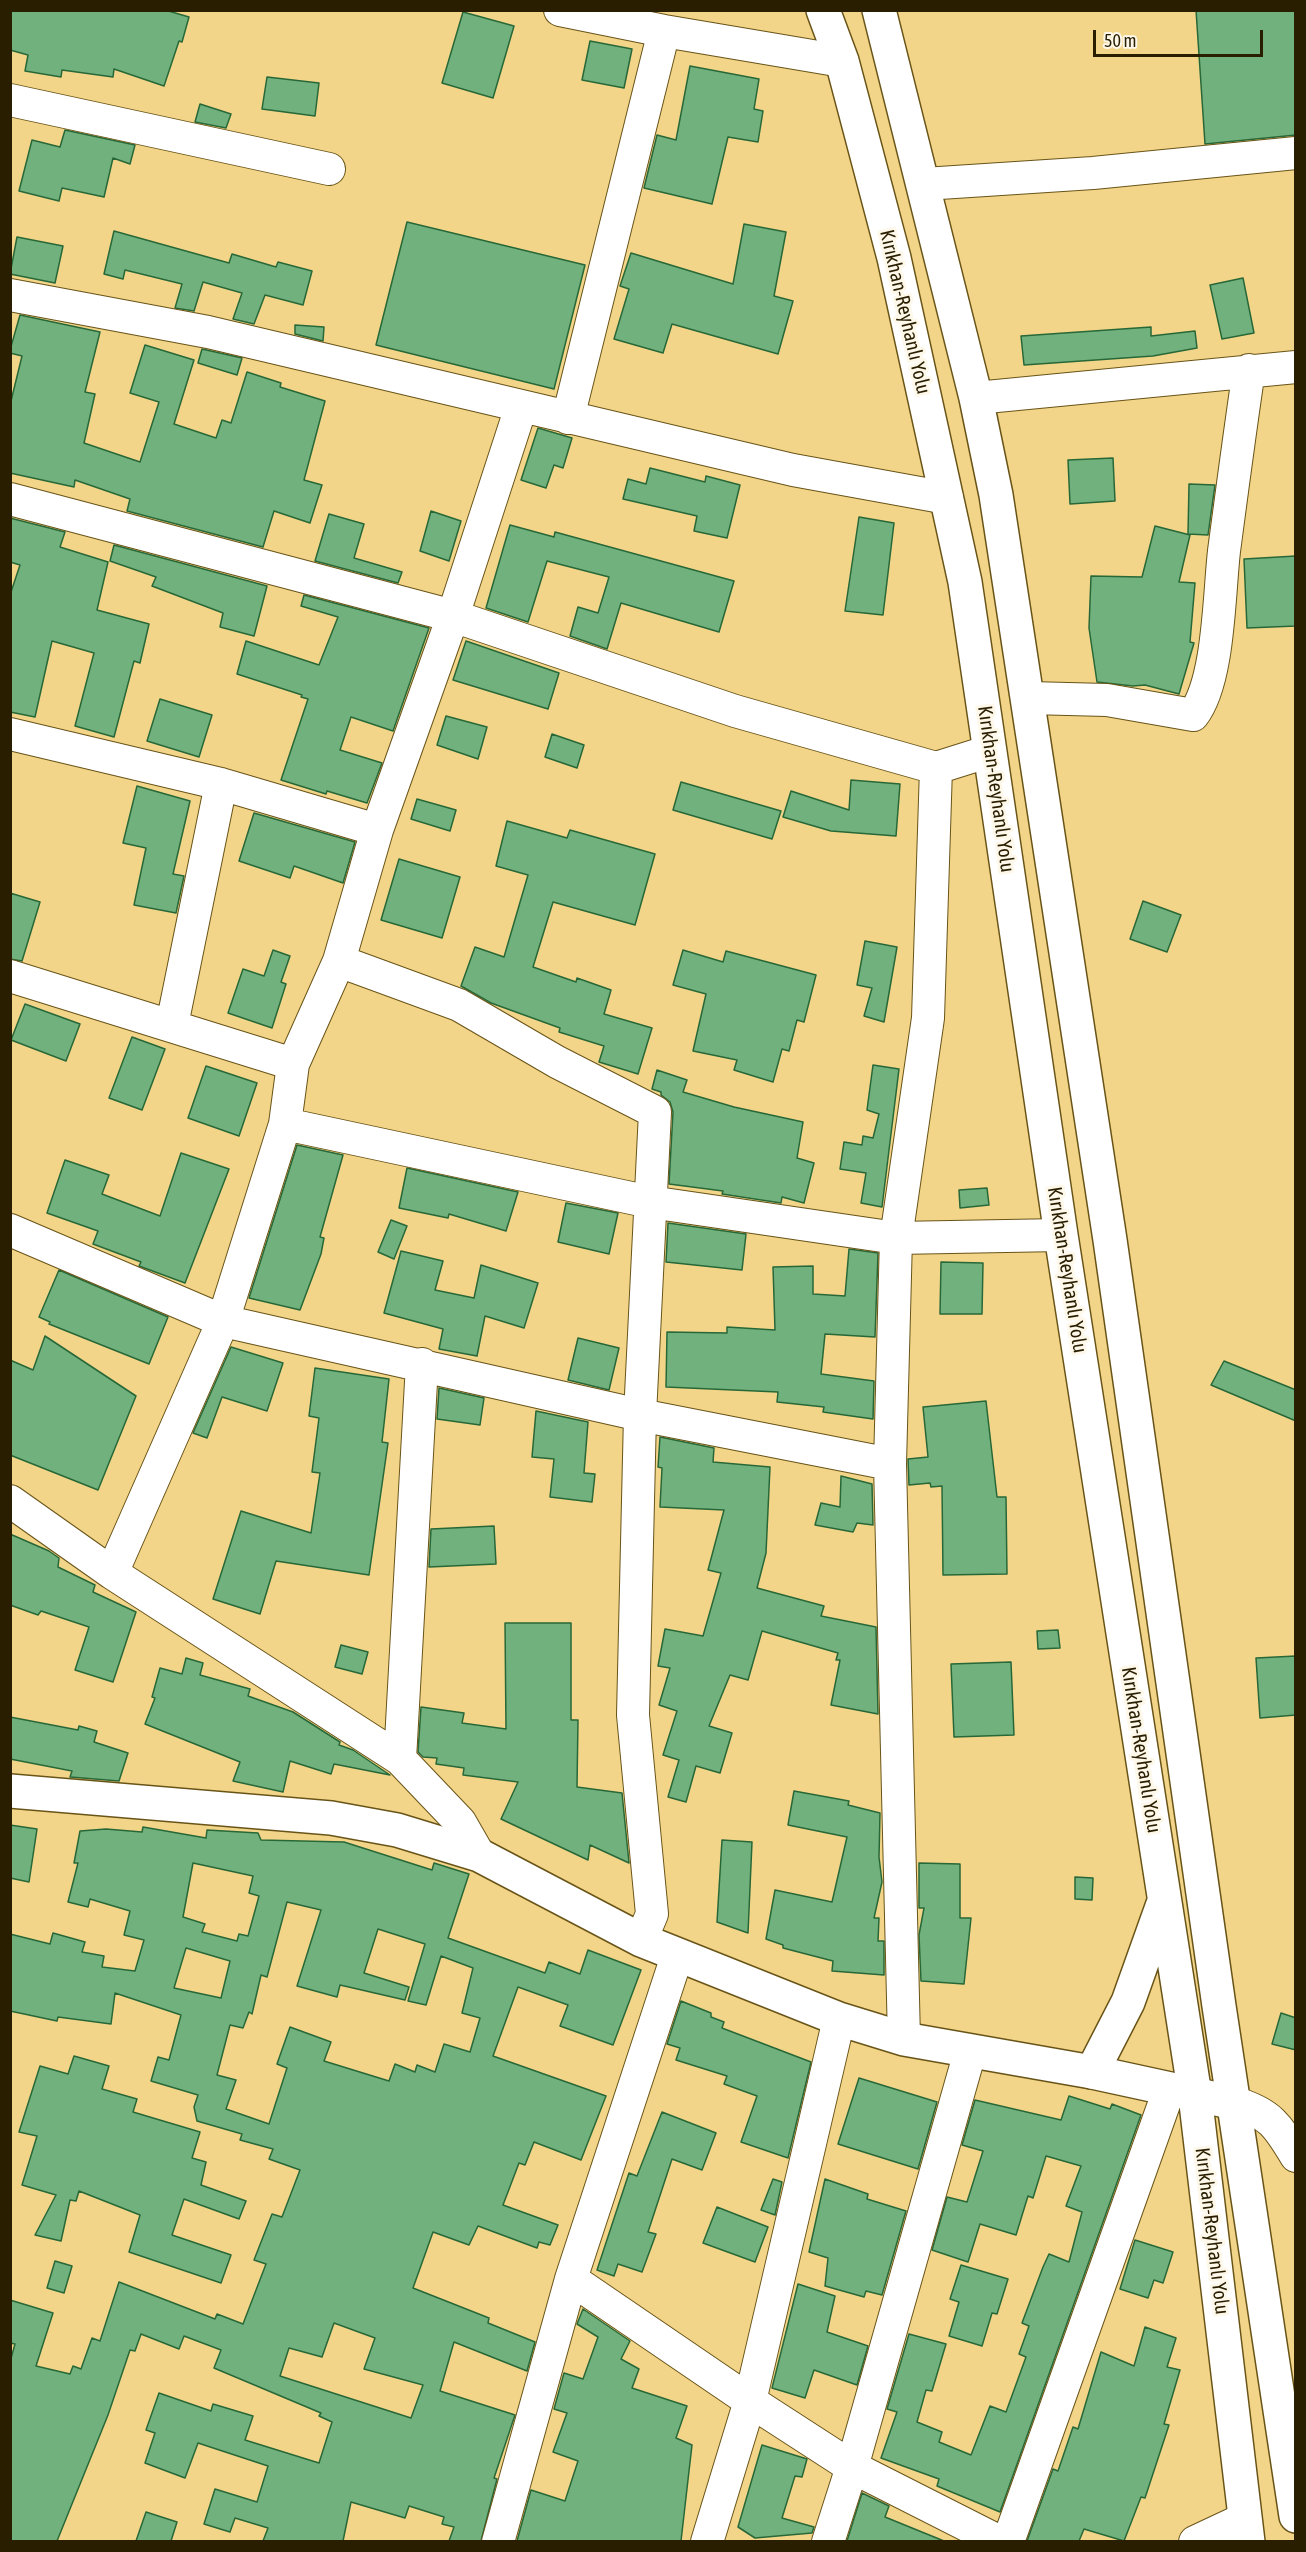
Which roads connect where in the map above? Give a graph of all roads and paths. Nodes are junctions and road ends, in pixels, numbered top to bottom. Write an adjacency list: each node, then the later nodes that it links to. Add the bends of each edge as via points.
1 (560, 10): 4 (street)
2 (823, 10): 5 (main road, Kırıkhan-Reyhanlı Yolu)
3 (879, 10): 9 (main road, Kırıkhan-Reyhanlı Yolu)
4 (664, 31): 5 (street); 15 (street)
5 (842, 61): 16 (main road, Kırıkhan-Reyhanlı Yolu, via 894,258)
6 (10, 100): 8 (street)
7 (1296, 153): 9 (street, via 1093,173)
8 (329, 169)
9 (924, 184): 13 (main road, Kırıkhan-Reyhanlı Yolu)
10 (10, 295): 14 (street, via 208,332)
11 (1296, 367): 12 (street)
12 (1249, 370): 13 (street); 19 (street, via 1213,657 1203,703 1193,715 1107,700)
13 (976, 398): 19 (main road, Kırıkhan-Reyhanlı Yolu)
14 (521, 407): 15 (street); 18 (street)
15 (568, 418): 16 (street, via 844,480)
16 (947, 498): 21 (main road, Kırıkhan-Reyhanlı Yolu, via 965,582)
17 (10, 499): 18 (street)
18 (453, 616): 22 (street, via 735,711); 24 (street)
19 (1029, 698): 51 (main road, Kırıkhan-Reyhanlı Yolu)
20 (10, 734): 23 (street)
21 (990, 751): 22 (street); 32 (main road, Kırıkhan-Reyhanlı Yolu)
22 (936, 768): 33 (street, via 928,1018)
23 (221, 784): 24 (street); 27 (street)
24 (377, 830): 25 (street)
25 (339, 961): 28 (street); 30 (street, via 459,1005 557,1062 655,1112)
26 (10, 976): 27 (street)
27 (172, 1025): 28 (street)
28 (293, 1064): 29 (street)
29 (285, 1124): 30 (street); 34 (street)
30 (650, 1202): 33 (street); 36 (street)
31 (10, 1230): 34 (street)
32 (1061, 1235): 33 (street); 43 (main road, Kırıkhan-Reyhanlı Yolu)
33 (896, 1238): 37 (street)
34 (223, 1321): 35 (street); 39 (street)
35 (422, 1364): 36 (street); 40 (street)
36 (640, 1415): 37 (street); 44 (street, via 633,1715 652,1914)
37 (890, 1464): 47 (street)
38 (10, 1501): 39 (street)
39 (112, 1573): 40 (street)
40 (400, 1759): 42 (street, via 460,1822)
41 (10, 1791): 42 (main road, via 331,1818 397,1830)
42 (478, 1855): 44 (main road)
43 (1164, 1900): 49 (main road, via 1128,2002); 50 (main road, Kırıkhan-Reyhanlı Yolu)
44 (641, 1940): 45 (main road)
45 (677, 1956): 46 (main road); 53 (street)
46 (839, 2019): 47 (main road); 55 (street)
47 (904, 2038): 48 (main road)
48 (970, 2052): 49 (main road); 56 (street)
49 (1092, 2072): 50 (main road)
50 (1182, 2092): 51 (main road); 58 (main road, Kırıkhan-Reyhanlı Yolu); 63 (street)
51 (1235, 2103): 52 (street, via 1269,2117); 54 (main road, Kırıkhan-Reyhanlı Yolu)
52 (1296, 2156)
53 (571, 2278): 55 (street); 59 (street)
54 (1287, 2393): 57 (main road, Kırıkhan-Reyhanlı Yolu)
55 (750, 2401): 56 (street); 60 (street)
56 (852, 2467): 61 (street); 62 (street)
57 (1296, 2516)
58 (1246, 2530): 64 (street)
59 (498, 2541)
60 (707, 2541)
61 (828, 2541)
62 (1000, 2541)
63 (1008, 2541)
64 (1194, 2541)

